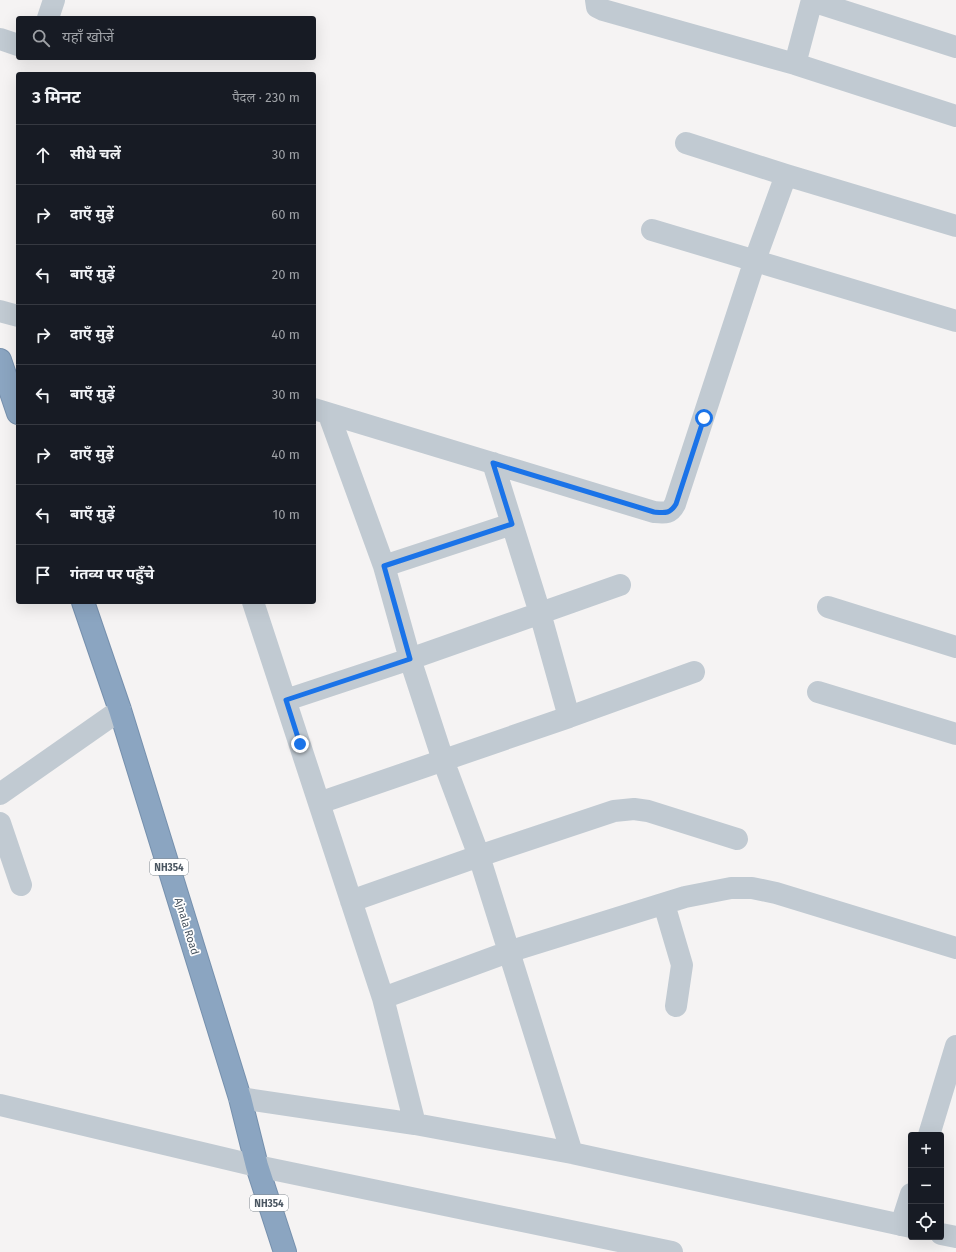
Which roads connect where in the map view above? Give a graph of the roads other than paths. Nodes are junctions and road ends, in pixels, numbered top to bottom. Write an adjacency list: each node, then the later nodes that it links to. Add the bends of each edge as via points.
1 (54, 0): 4 (street)
2 (596, 0): 8 (street, via 597,7 603,10)
3 (812, 0): 7 (street); 8 (street)
4 (49, 16)
5 (0, 39): 6 (street)
6 (16, 44)
7 (956, 47)
8 (794, 64): 9 (street)
9 (956, 116)
10 (686, 143): 11 (street)
11 (786, 175): 12 (street); 14 (street)
12 (956, 226)
13 (652, 230): 14 (street)
14 (755, 260): 17 (street); 21 (street, via 676,504 671,511 654,512)
15 (0, 311): 16 (street)
16 (16, 315)
17 (956, 321)
18 (0, 360): 19 (highway)
19 (16, 406)
20 (322, 412): 21 (street); 23 (street)
21 (493, 463): 22 (street)
22 (512, 524): 23 (street); 28 (street)
23 (384, 566): 30 (street)
24 (620, 586): 28 (street)
25 (84, 604): 34 (highway, Ajnala Road / NH354)
26 (254, 604): 33 (street)
27 (828, 607): 29 (street)
28 (540, 613): 30 (street); 35 (street)
29 (956, 647)
30 (410, 659): 33 (street); 37 (street)
31 (694, 672): 35 (street)
32 (818, 692): 36 (street)
33 (286, 700): 39 (street)
34 (120, 710): 38 (street); 51 (highway, Ajnala Road / NH354)
35 (568, 717): 37 (street)
36 (956, 734)
37 (443, 760): 39 (street); 42 (street)
38 (0, 794)
39 (319, 803): 44 (street)
40 (0, 824): 43 (street)
41 (737, 839): 42 (street, via 634,809 614,811)
42 (478, 856): 44 (street); 47 (street)
43 (21, 885)
44 (351, 902): 48 (street)
45 (664, 904): 46 (street, via 731,888 752,888); 47 (street); 49 (street, via 682,966)
46 (956, 948)
47 (508, 952): 48 (street); 56 (street)
48 (383, 998): 53 (street)
49 (676, 1006)
50 (956, 1046): 54 (street)
51 (240, 1098): 53 (street); 55 (highway, Ajnala Road / NH354)
52 (0, 1105): 55 (street)
53 (416, 1124): 56 (street)
54 (930, 1132)
55 (253, 1151): 61 (highway, Ajnala Road / NH354); 62 (street)
56 (572, 1153): 58 (street)
57 (909, 1204): 58 (street)
58 (906, 1226)
59 (944, 1235): 60 (street)
60 (956, 1237)
61 (285, 1252)
62 (672, 1252)

